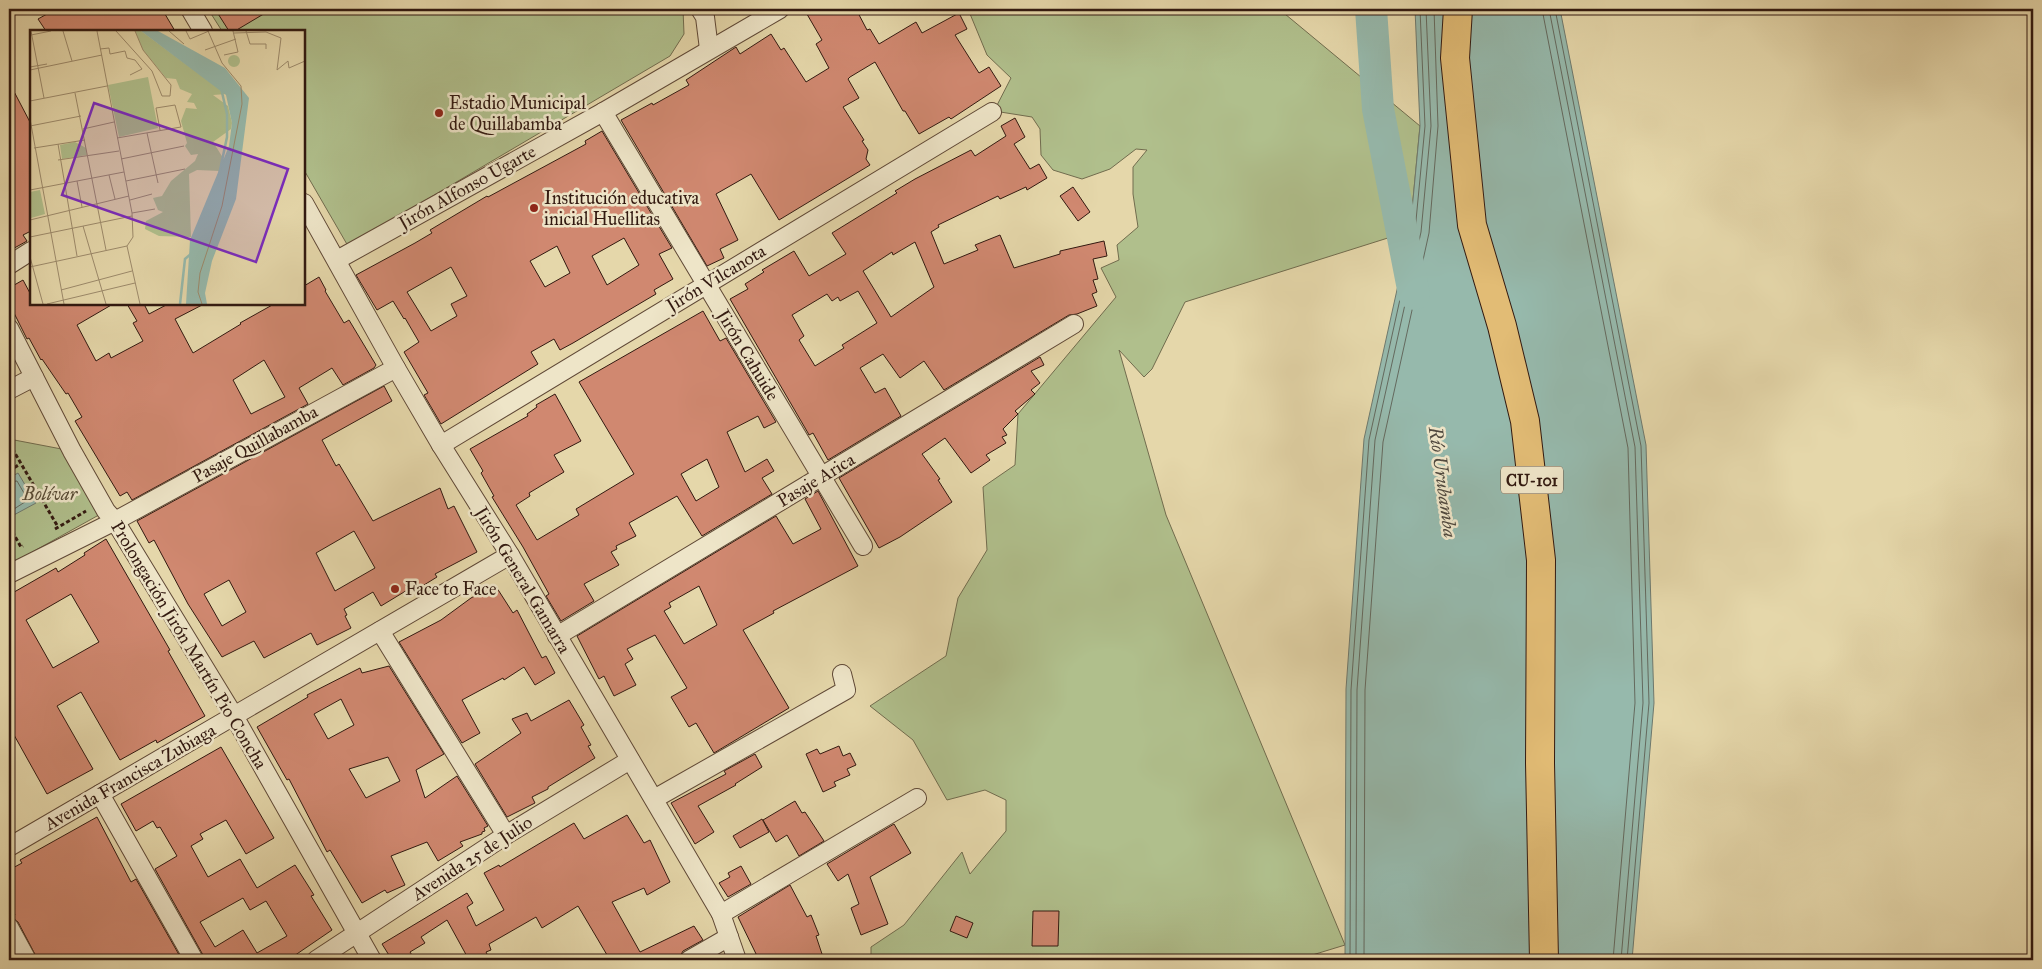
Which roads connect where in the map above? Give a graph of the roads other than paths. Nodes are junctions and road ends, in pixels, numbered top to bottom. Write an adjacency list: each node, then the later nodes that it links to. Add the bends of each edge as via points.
1 (190, 9): 5 (street)
2 (700, 9): 6 (street, via 705,17)
3 (780, 9): 6 (street, Jirón Alfonso Ugarte)
4 (1458, 9): 45 (main road, CU-101, via 1455,58 1472,225 1526,421 1540,560)
5 (202, 30)
6 (709, 49): 7 (street, Jirón Alfonso Ugarte)
7 (603, 112): 11 (street, Jirón Alfonso Ugarte); 13 (street, Jirón Cahuide)
8 (992, 112): 13 (street, Jirón Vilcanota)
9 (305, 204): 11 (street, Jirón General Gamarra)
10 (30, 252): 12 (street)
11 (337, 260): 16 (street, Jirón General Gamarra)
12 (9, 265)
13 (705, 284): 19 (street, Jirón Vilcanota); 20 (street, Jirón Cahuide)
14 (1074, 324): 20 (street, Pasaje Arica)
15 (9, 328): 17 (street, Prolongación Jirón Martín Pio Concha)
16 (396, 368): 19 (street, Jirón General Gamarra); 21 (street, Pasaje Quillabamba)
17 (34, 377): 18 (street); 21 (street, Prolongación Jirón Martín Pio Concha, via 106,511)
18 (9, 390)
19 (441, 445): 23 (street, Jirón General Gamarra)
20 (822, 477): 22 (street, Jirón Cahuide); 26 (street, Pasaje Arica)
21 (115, 521): 24 (street, Pasaje Quillabamba); 28 (street, Prolongación Jirón Martín Pio Concha)
22 (863, 546)
23 (510, 555): 25 (street, Avenida Francisca Zubiaga); 26 (street, Jirón General Gamarra)
24 (9, 574)
25 (380, 631): 28 (street, Avenida Francisca Zubiaga); 33 (street)
26 (557, 636): 29 (street, Jirón General Gamarra)
27 (842, 674): 32 (street, via 846,690)
28 (234, 716): 30 (street, Avenida Francisca Zubiaga); 37 (street, Prolongación Jirón Martín Pio Concha)
29 (630, 760): 32 (street, Jirón General Gamarra); 33 (street, Avenida 25 de Julio)
30 (100, 794): 34 (street, Avenida Francisca Zubiaga); 40 (street)
31 (917, 798): 35 (street)
32 (654, 799): 35 (street, Jirón General Gamarra)
33 (506, 835): 37 (street, Avenida 25 de Julio)
34 (9, 847)
35 (720, 914): 38 (street, Jirón General Gamarra)
36 (9, 927): 39 (street)
37 (356, 934): 41 (street, Avenida 25 de Julio); 42 (street, Prolongación Jirón Martín Pio Concha)
38 (729, 936): 43 (street); 44 (street, Jirón General Gamarra)
39 (28, 960)
40 (194, 960)
41 (316, 960)
42 (372, 960)
43 (689, 960)
44 (737, 960)
45 (1544, 960)

